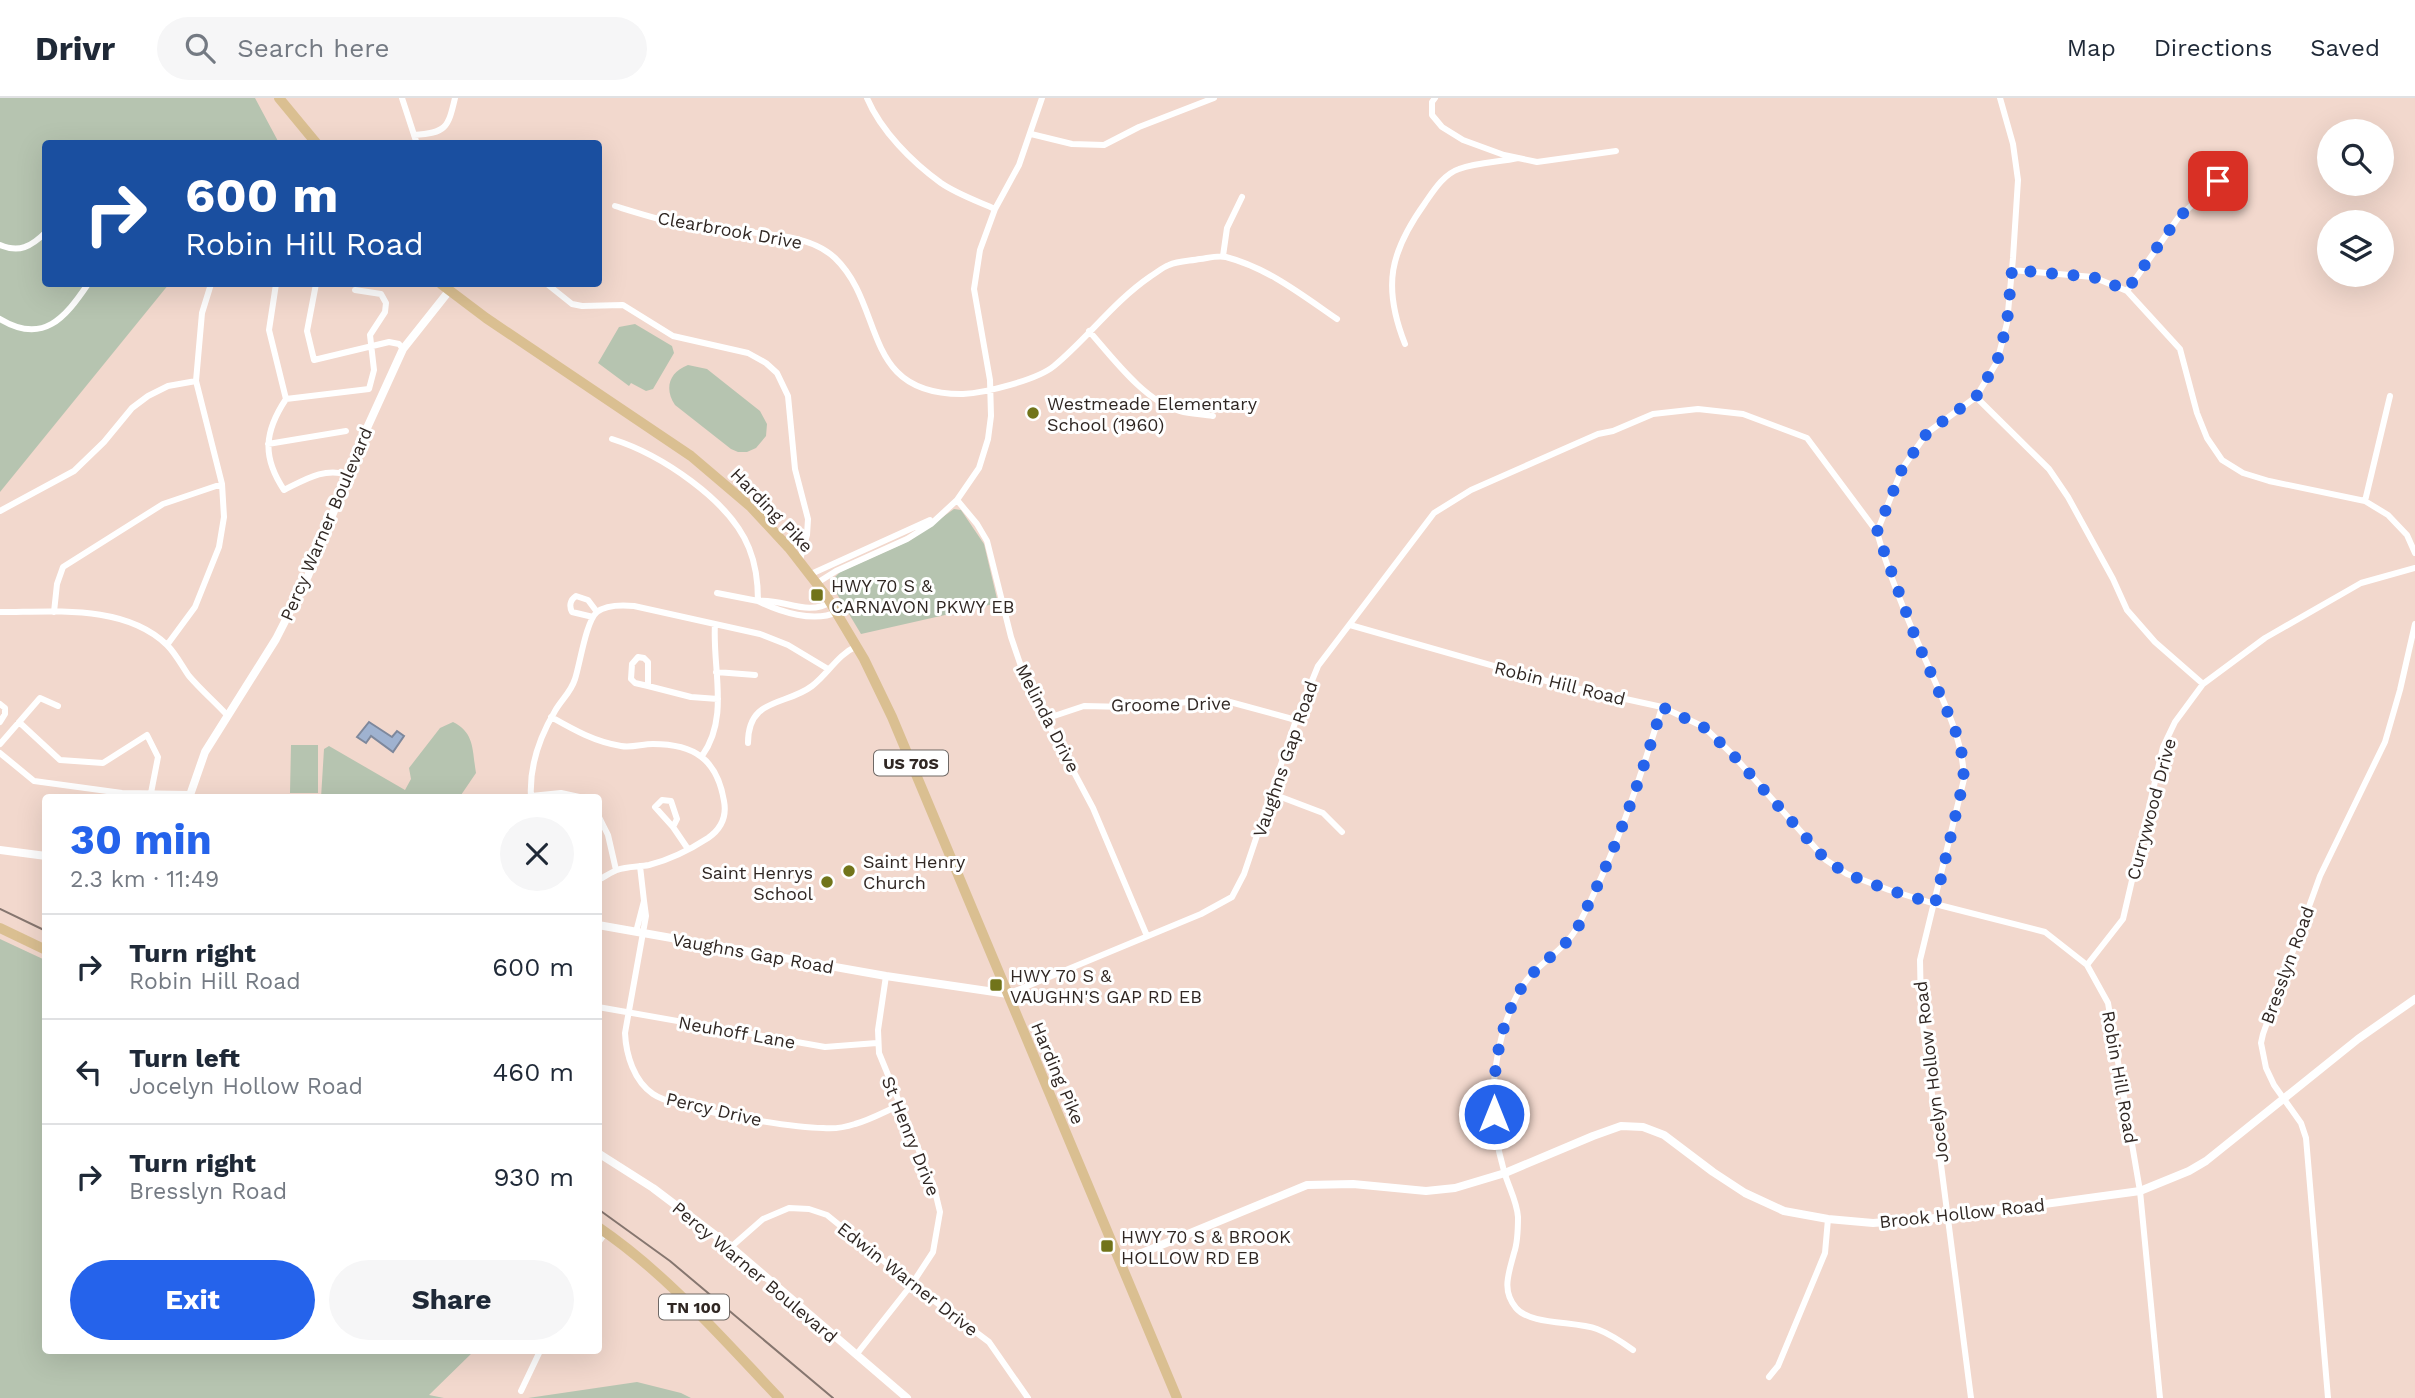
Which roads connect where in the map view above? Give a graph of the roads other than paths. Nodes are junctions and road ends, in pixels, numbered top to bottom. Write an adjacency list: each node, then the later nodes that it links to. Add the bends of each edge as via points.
1 (279, 98): 11 (main road)
2 (402, 98): 10 (street)
3 (455, 98): 10 (street, via 446,126 435,133)
4 (867, 98): 18 (street, via 887,131 920,165 943,184)
5 (1042, 98): 9 (street)
6 (1214, 98): 9 (street, via 1104,145 1072,144)
7 (1435, 98): 14 (street, via 1432,116 1442,127 1463,140)
8 (2000, 98): 22 (street, via 2017,173)
9 (1031, 134): 18 (street)
10 (414, 135): 12 (street)
11 (314, 140)
12 (416, 140)
13 (1616, 151): 14 (street, via 1537,162)
14 (1518, 158): 34 (street, via 1459,169 1448,176 1407,230 1391,273)
15 (2241, 160): 30 (street, via 2178,218)
16 (1242, 197): 21 (street, via 1227,228)
17 (615, 206): 38 (street, Clearbrook Drive, via 693,227 806,242 832,256 848,275 886,358 919,388 964,394)
18 (995, 209): 38 (street, via 980,250 974,289)
19 (42, 235): 20 (street, via 24,249)
20 (0, 245)
21 (1223, 256): 31 (street, Clearbrook Drive, via 1263,270); 33 (street, Clearbrook Drive, via 1168,265 1129,291)
22 (2012, 270): 30 (street, via 2093,277); 40 (street, via 2007,323 1997,362)
23 (86, 287): 32 (street, via 49,327 27,329)
24 (210, 287): 37 (street, via 202,313)
25 (276, 287): 41 (street, via 269,330)
26 (315, 287): 35 (street, via 307,331 314,360)
27 (445, 287): 36 (street, Percy Warner Boulevard); 54 (main road, Harding Pike / US 70S, via 702,465 751,507)
28 (551, 287): 54 (street, via 572,303 623,305 673,336 743,352 777,373 788,396 795,469 807,514)
29 (355, 290): 35 (street, via 385,298 385,312 370,335)
30 (2127, 290): 49 (street, via 2179,349 2197,413 2222,460 2269,481)
31 (1337, 318)
32 (0, 319)
33 (1089, 331): 38 (street, Clearbrook Drive, via 1053,367); 42 (street, via 1136,383 1165,405)
34 (1405, 344)
35 (371, 345): 36 (street, via 389,342); 41 (street, via 374,370 369,389)
36 (402, 349): 46 (street, Percy Warner Boulevard)
37 (196, 381): 47 (street); 51 (street, via 168,386 148,396 74,471)
38 (991, 389): 48 (street, via 986,447 975,476)
39 (2390, 396): 49 (street)
40 (1976, 397): 52 (street, via 1927,433 1902,469); 71 (street, via 2049,469 2127,610)
41 (286, 399): 45 (street, via 274,419)
42 (1213, 416)
43 (346, 430): 45 (street)
44 (612, 439): 58 (street, via 667,464 698,486 728,517 749,548)
45 (268, 444): 46 (street, via 270,465 284,490 320,472)
46 (349, 475): 77 (street, Percy Warner Boulevard, via 276,639)
47 (222, 484): 61 (street, via 163,504 64,567); 66 (street, via 224,516 219,547 195,607)
48 (957, 500): 50 (street); 79 (street, Melinda Drive, via 987,541 1015,651)
49 (2365, 501): 53 (street, via 2388,515 2407,535)
50 (947, 510): 56 (street); 56 (street, via 906,538)
51 (0, 511)
52 (1877, 532): 65 (street, Vaughns Gap Road, via 1807,438 1742,414 1698,408 1653,414 1598,434 1452,500 1433,513); 101 (street, Jocelyn Hollow Road, via 1954,727 1963,762 1964,779)
53 (2415, 553)
54 (800, 560): 56 (main road, Harding Pike / US 70S)
55 (2415, 568): 71 (street, Currywood Drive, via 2361,583 2265,638)
56 (814, 578): 59 (main road, Harding Pike / US 70S)
57 (717, 593): 58 (street)
58 (758, 601): 59 (street, via 811,609); 62 (street, via 810,617)
59 (831, 602): 62 (main road, Harding Pike / US 70S)
60 (0, 612): 61 (street)
61 (54, 612): 66 (street, via 102,615 134,623)
62 (837, 612): 67 (main road, Harding Pike / US 70S)
63 (715, 624): 68 (street, via 770,638); 69 (street); 78 (street, via 634,606 613,607 595,615 574,682)
64 (2415, 624): 114 (street, Bresslyn Road, via 2385,742 2320,876 2263,1034 2266,1068)
65 (1350, 625): 76 (street, Robin Hill Road, via 1557,684); 80 (street, Vaughns Gap Road, via 1318,666)
66 (167, 645): 77 (street)
67 (857, 646): 68 (street); 109 (main road, Harding Pike / US 70S)
68 (828, 669): 83 (street, via 804,691 764,707 753,721)
69 (716, 672): 70 (street); 73 (street)
70 (755, 674)
71 (2203, 684): 107 (street, Currywood Drive, via 2175,722 2164,747 2123,919)
72 (648, 685): 72 (street, via 631,679 632,664 638,657 648,662); 73 (street)
73 (718, 699): 86 (street, via 715,728)
74 (0, 704): 81 (street, via 5,708)
75 (58, 706): 82 (street, via 40,698)
76 (1662, 707): 101 (street, Robin Hill Road, via 1705,728 1826,860 1847,874); 117 (street, via 1612,855 1579,925 1525,981 1505,1027 1494,1084 1496,1137)
77 (227, 715): 89 (street, Percy Warner Boulevard, via 205,752)
78 (551, 718): 86 (street, via 614,745 661,745); 90 (street, via 533,763)
79 (1045, 719): 80 (street, Groome Drive, via 1084,706 1201,701 1230,702); 105 (street, Melinda Drive, via 1100,824)
80 (1296, 720): 91 (street, Vaughns Gap Road)
81 (0, 722)
82 (19, 722): 84 (street); 87 (street, via 60,760 103,763 147,735 158,757)
83 (748, 743)
84 (0, 744)
85 (0, 753): 87 (street, via 34,781)
86 (702, 756): 95 (street, via 719,780 725,815 713,834)
87 (151, 793): 88 (street)
88 (164, 794)
89 (190, 794)
90 (531, 794)
91 (1273, 794): 94 (street, via 1323,813); 105 (street, Vaughns Gap Road, via 1231,897)
92 (602, 823): 99 (street)
93 (673, 827): 95 (street)
94 (1342, 832)
95 (688, 849): 98 (street)
96 (0, 850): 97 (street)
97 (42, 855)
98 (640, 866): 99 (street); 104 (street, Percy Drive, via 644,901)
99 (617, 870): 100 (street)
100 (602, 878)
101 (1935, 904): 107 (street, Robin Hill Road, via 2045,933); 119 (street, Jocelyn Hollow Road, via 1920,960 1921,1009)
102 (602, 926): 104 (street, Vaughns Gap Road)
103 (0, 928): 106 (main road)
104 (640, 933): 108 (street, Vaughns Gap Road); 112 (street, Percy Drive)
105 (1147, 936): 109 (street, Vaughns Gap Road)
106 (42, 948)
107 (2087, 965): 118 (street, Robin Hill Road, via 2108,1003)
108 (886, 976): 109 (street, Vaughns Gap Road); 113 (street, St Henry Drive)
109 (1008, 994): 123 (main road, Harding Pike / US 70S)
110 (2415, 999): 114 (street, Brook Hollow Road)
111 (602, 1008): 112 (street, Neuhoff Lane)
112 (627, 1013): 113 (street, Neuhoff Lane, via 825,1047); 115 (street, Percy Drive, via 626,1052 636,1075 653,1094 674,1103 825,1129 855,1124)
113 (877, 1043): 115 (street, St Henry Drive)
114 (2284, 1098): 118 (street, Brook Hollow Road, via 2206,1161); 136 (street, Bresslyn Road, via 2306,1138)
115 (900, 1105): 124 (street, St Henry Drive, via 940,1212 933,1252)
116 (602, 1156): 122 (street, Percy Warner Boulevard)
117 (1505, 1173): 120 (street, Brook Hollow Road, via 1621,1126 1643,1127 1664,1135 1745,1193 1784,1211); 123 (street, Brook Hollow Road, via 1455,1188 1426,1191 1307,1185); 125 (street, via 1517,1208 1517,1243 1506,1282 1508,1297 1529,1317 1594,1328)
118 (2140, 1191): 119 (street, Brook Hollow Road); 135 (street, Robin Hill Road)
119 (1949, 1217): 120 (street, Brook Hollow Road, via 1885,1223); 134 (street, Jocelyn Hollow Road)
120 (1828, 1219): 128 (street, via 1825,1253 1778,1366)
121 (602, 1230): 130 (main road, TN 100, via 694,1308)
122 (732, 1247): 124 (street, Edwin Warner Drive, via 763,1219 789,1209 809,1209 827,1215); 127 (street, Percy Warner Boulevard)
123 (1120, 1262): 133 (main road, Harding Pike / US 70S)
124 (912, 1284): 127 (street, St Henry Drive); 132 (street, Edwin Warner Drive, via 989,1342)
125 (1633, 1350)
126 (539, 1354): 129 (street)
127 (856, 1355): 131 (street, Percy Warner Boulevard)
128 (1769, 1377)
129 (521, 1391)
130 (779, 1398)
131 (907, 1398)
132 (1028, 1398)
133 (1177, 1398)
134 (1971, 1398)
135 (2160, 1398)
136 (2329, 1398)

